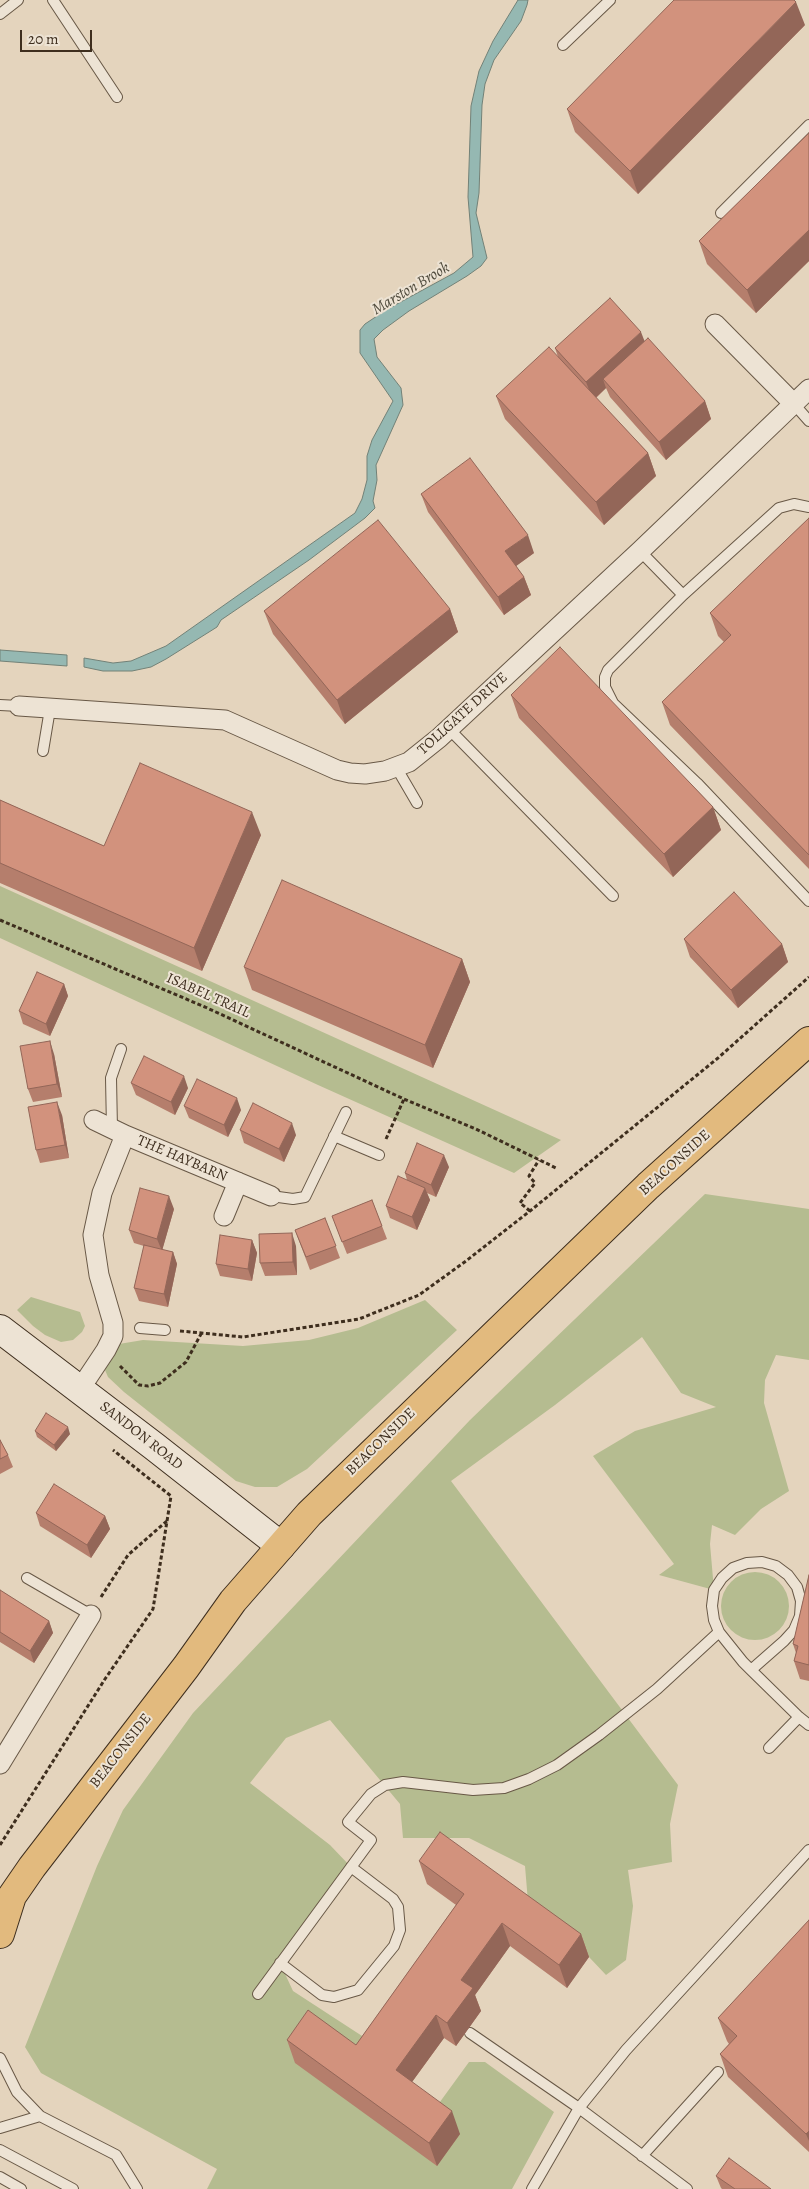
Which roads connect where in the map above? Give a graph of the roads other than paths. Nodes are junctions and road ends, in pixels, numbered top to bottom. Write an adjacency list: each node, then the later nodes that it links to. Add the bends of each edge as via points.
1 (18, 0): 4 (lane)
2 (53, 0): 6 (lane)
3 (610, 0): 5 (lane)
4 (0, 14)
5 (564, 45)
6 (117, 97)
7 (809, 125): 8 (lane)
8 (721, 213)
9 (715, 324): 11 (street)
10 (809, 389): 11 (street, TOLLGATE DRIVE)
11 (794, 404): 12 (lane); 14 (street, TOLLGATE DRIVE)
12 (809, 421)
13 (809, 507): 15 (lane, via 794,504 779,508)
14 (640, 550): 15 (lane); 19 (street, TOLLGATE DRIVE)
15 (683, 595): 24 (lane, via 608,670 605,687 612,703 697,783)
16 (0, 705): 17 (lane)
17 (19, 706): 18 (street, TOLLGATE DRIVE)
18 (50, 710): 20 (lane); 21 (street, TOLLGATE DRIVE, via 225,720 337,770 365,774)
19 (449, 729): 21 (street, TOLLGATE DRIVE, via 409,762); 23 (lane)
20 (43, 751)
21 (396, 767): 22 (lane)
22 (417, 803)
23 (613, 896)
24 (809, 901)
25 (809, 1041): 39 (highway, BEACONSIDE, via 648,1186 351,1471)
26 (121, 1049): 29 (lane, via 112,1078)
27 (346, 1112): 30 (lane)
28 (94, 1120): 29 (street, THE HAYBARN)
29 (119, 1132): 32 (street, THE HAYBARN); 38 (street, THE HAYBARN, via 93,1235 99,1275 113,1323 113,1336)
30 (334, 1136): 31 (lane); 33 (lane, via 305,1197)
31 (379, 1156)
32 (238, 1182): 33 (street, THE HAYBARN); 34 (street, THE HAYBARN)
33 (271, 1196)
34 (224, 1216)
35 (140, 1328): 37 (lane)
36 (0, 1329): 38 (main road, SANDON ROAD)
37 (166, 1330)
38 (80, 1388): 39 (main road, SANDON ROAD)
39 (281, 1546): 50 (highway, BEACONSIDE, via 233,1601 186,1667)
40 (27, 1578): 41 (lane)
41 (91, 1615): 47 (street)
42 (719, 1632): 43 (lane); 43 (lane, via 712,1606 714,1590 733,1568 747,1562 762,1562 776,1566 788,1575 801,1601 800,1616 794,1630); 49 (lane, via 628,1712 557,1765 529,1779 504,1788 473,1790 403,1782 386,1785 371,1794 348,1822 371,1840)
43 (751, 1670): 44 (lane)
44 (799, 1717): 45 (lane); 46 (lane)
45 (809, 1726)
46 (769, 1748)
47 (0, 1764)
48 (809, 1850): 57 (lane, via 626,2050)
49 (351, 1867): 52 (lane); 52 (lane, via 393,1899 398,1907 400,1930 394,1946 358,1990 334,1997 322,1995)
50 (6, 1899): 51 (highway, BEACONSIDE)
51 (0, 1934)
52 (280, 1963): 53 (lane)
53 (258, 1994)
54 (470, 2033): 57 (lane)
55 (0, 2058): 58 (lane, via 17,2092)
56 (718, 2072): 61 (lane)
57 (578, 2108): 61 (lane); 66 (lane)
58 (40, 2116): 59 (lane); 65 (lane, via 116,2155)
59 (0, 2128)
60 (0, 2150): 64 (lane)
61 (642, 2156): 67 (lane)
62 (0, 2177): 63 (lane)
63 (21, 2189)
64 (73, 2189)
65 (137, 2189)
66 (532, 2189)
67 (687, 2189)

